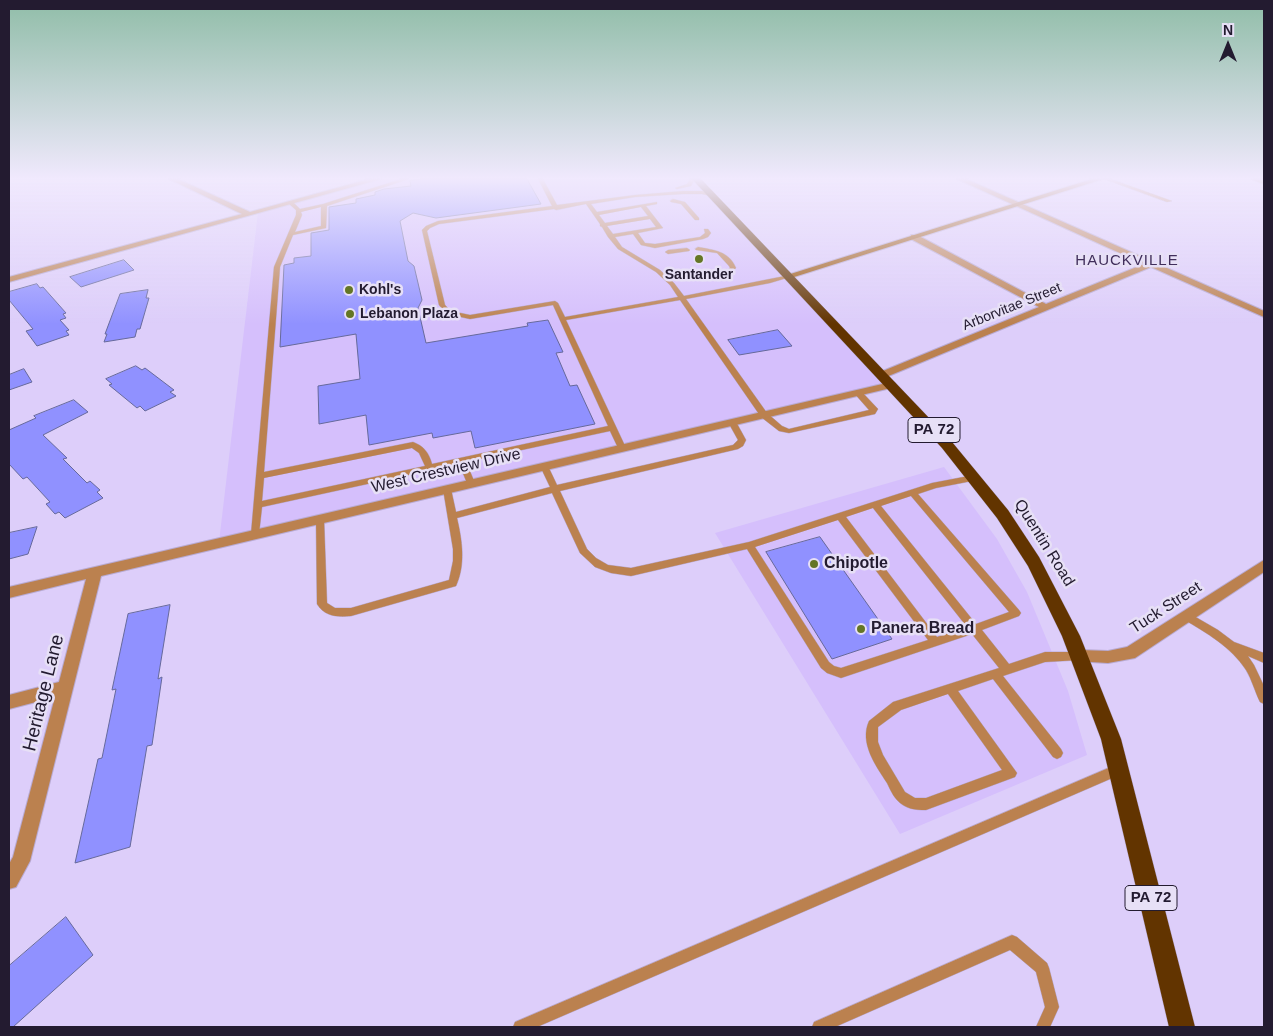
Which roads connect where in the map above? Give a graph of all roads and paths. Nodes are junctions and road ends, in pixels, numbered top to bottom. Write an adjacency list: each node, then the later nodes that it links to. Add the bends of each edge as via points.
1 (200, 227): 21 (street)
2 (294, 227): 12 (lane)
3 (322, 227): 12 (lane)
4 (428, 227): 25 (lane, via 424,234 442,305 449,313 470,317 555,303)
5 (604, 227): 13 (lane)
6 (660, 227): 11 (lane)
7 (742, 227): 20 (highway, Quentin Road / PA 72)
8 (945, 227): 14 (street)
9 (1068, 227): 18 (street)
10 (706, 230): 11 (lane, via 708,233 701,238 655,246 643,244)
11 (634, 232): 13 (lane)
12 (291, 234): 35 (lane, via 277,267)
13 (610, 236): 22 (lane, via 624,251 664,276)
14 (914, 237): 20 (street); 23 (street)
15 (698, 249): 19 (lane, via 721,253 733,268)
16 (687, 250): 17 (lane)
17 (668, 252)
18 (1151, 264): 23 (street, Arborvitae Street); 24 (street)
19 (729, 271)
20 (788, 276): 22 (lane); 26 (highway, Quentin Road / PA 72)
21 (9, 280)
22 (682, 298): 25 (lane); 28 (lane)
23 (1047, 308): 26 (street, Arborvitae Street)
24 (1264, 314)
25 (562, 318): 30 (lane)
26 (887, 380): 27 (street, West Crestview Drive); 36 (highway, Quentin Road / PA 72)
27 (858, 392): 28 (street, West Crestview Drive); 28 (lane, via 872,406 872,412 789,431 781,429)
28 (764, 415): 29 (street, West Crestview Drive)
29 (732, 422): 31 (street, West Crestview Drive); 39 (lane, via 742,440 735,447)
30 (612, 428): 31 (lane); 32 (lane)
31 (622, 448): 33 (street, West Crestview Drive)
32 (461, 460): 34 (lane); 37 (lane)
33 (544, 466): 37 (street, West Crestview Drive); 39 (lane)
34 (429, 468): 35 (lane, via 421,448 413,446); 42 (lane)
35 (260, 476): 42 (lane)
36 (974, 478): 40 (lane); 55 (highway, Quentin Road / PA 72, via 1034,563)
37 (471, 483): 38 (street, West Crestview Drive)
38 (447, 489): 43 (lane); 45 (street, West Crestview Drive)
39 (554, 490): 43 (lane); 47 (lane, via 583,551 590,560 615,571 632,572)
40 (912, 492): 41 (lane); 52 (lane, via 1016,613)
41 (875, 504): 44 (lane); 52 (lane)
42 (258, 505): 46 (lane)
43 (451, 516): 45 (lane, via 457,554 457,575 453,583 351,612 335,613 326,610 322,604)
44 (840, 516): 47 (lane); 53 (lane)
45 (320, 519): 46 (street, West Crestview Drive)
46 (255, 534): 49 (street, West Crestview Drive)
47 (749, 545): 53 (lane, via 831,670 841,673)
48 (1264, 565): 51 (street, Tuck Street)
49 (96, 572): 50 (street, West Crestview Drive); 59 (street, Heritage Lane)
50 (9, 592)
51 (1187, 616): 54 (lane); 55 (street, Tuck Street, via 1130,653 1108,657)
52 (974, 629): 53 (lane); 57 (lane)
53 (935, 642)
54 (1233, 645): 56 (lane); 61 (lane, via 1257,678)
55 (1080, 656): 57 (lane, via 1046,658); 65 (highway, Quentin Road / PA 72)
56 (1264, 658)
57 (1007, 670): 58 (lane)
58 (995, 674): 60 (lane); 64 (lane)
59 (66, 687): 62 (street); 67 (street, Heritage Lane, via 22,861)
60 (950, 688): 63 (lane); 66 (lane)
61 (1264, 699)
62 (9, 702)
63 (897, 706): 66 (lane, via 874,725 872,742 901,796 913,804 926,804)
64 (1057, 753)
65 (1120, 768): 68 (lane); 71 (highway, Quentin Road / PA 72)
66 (1011, 773)
67 (9, 880)
68 (520, 1027)
69 (820, 1027): 70 (lane, via 1012,942 1042,968 1052,1007)
70 (1044, 1027)
71 (1182, 1027)

